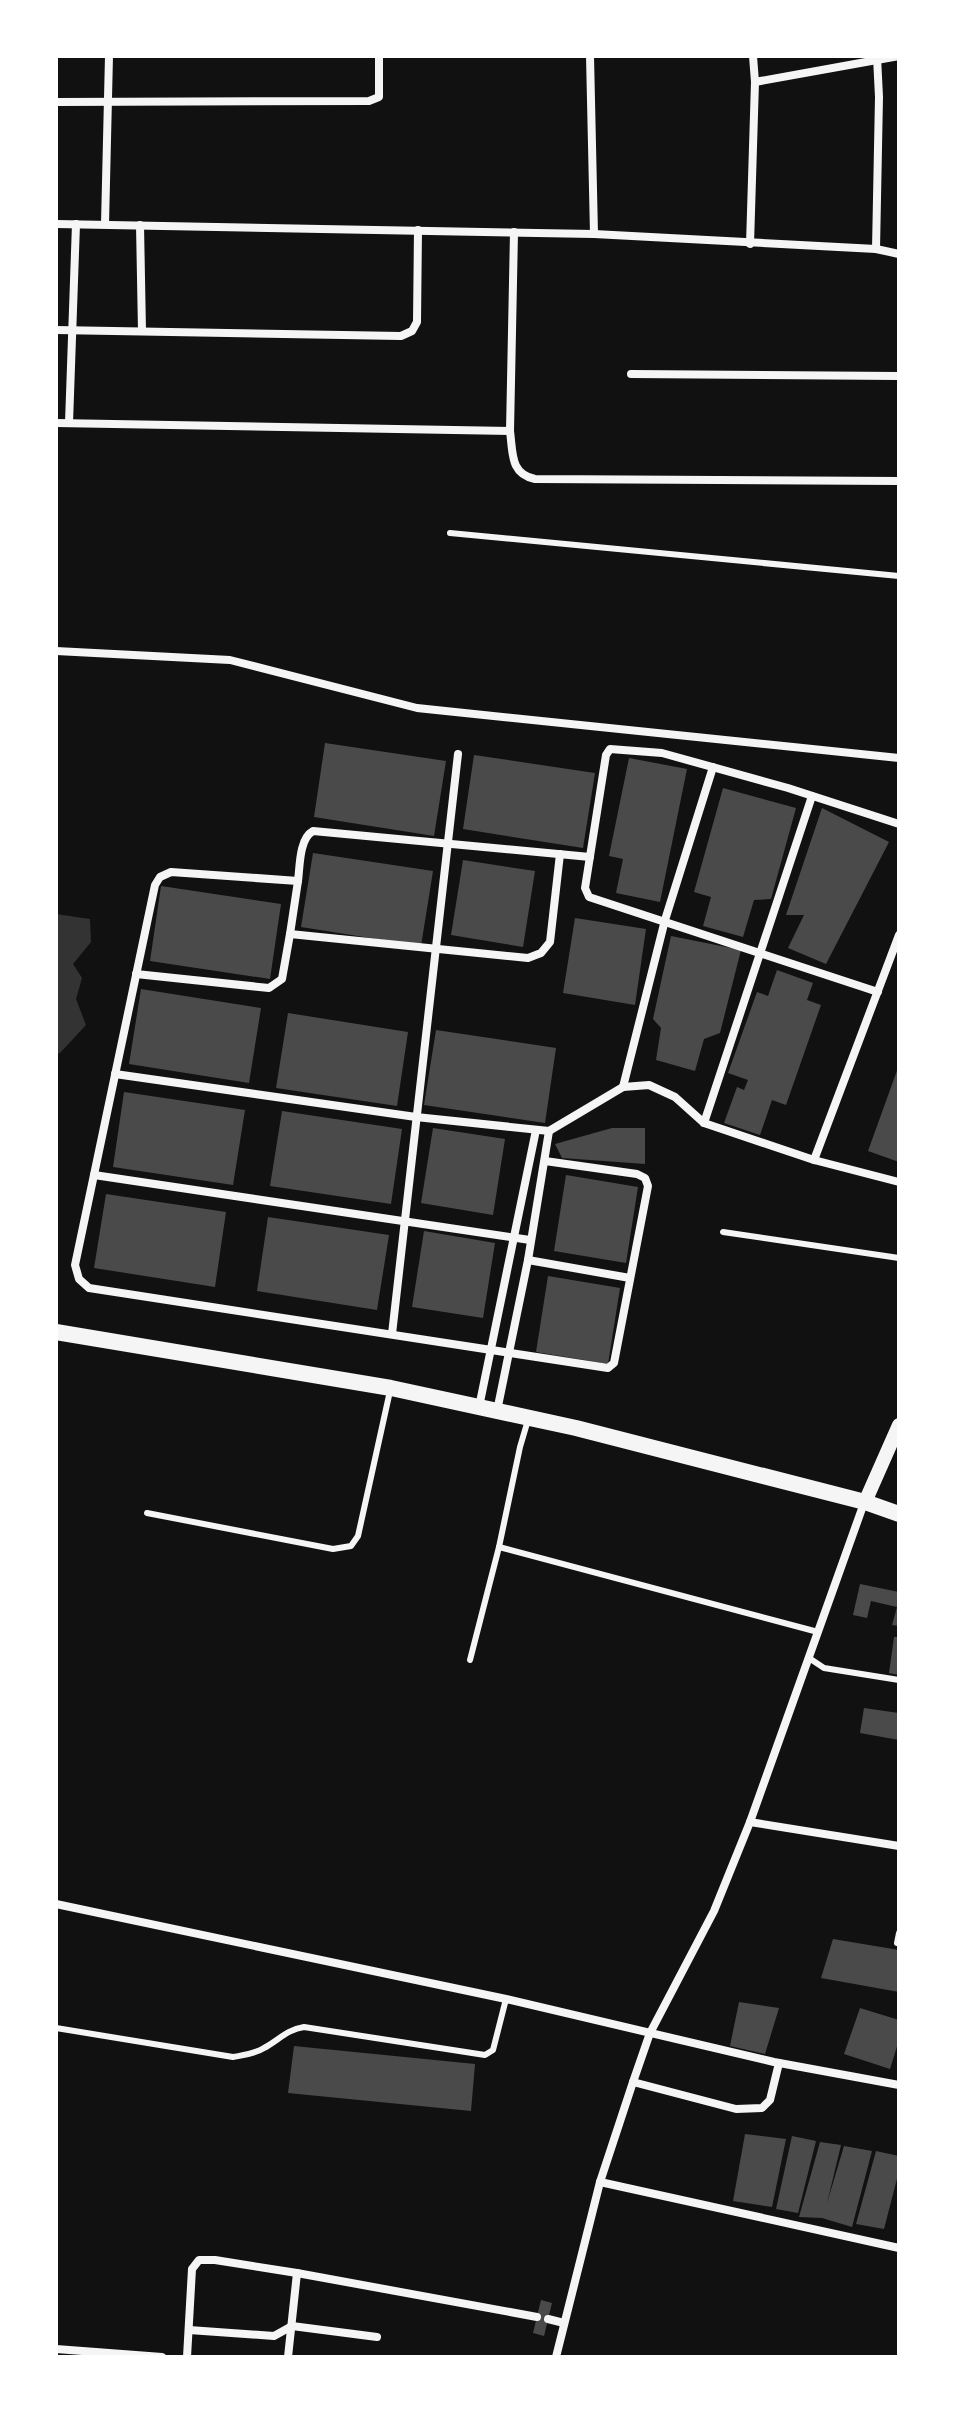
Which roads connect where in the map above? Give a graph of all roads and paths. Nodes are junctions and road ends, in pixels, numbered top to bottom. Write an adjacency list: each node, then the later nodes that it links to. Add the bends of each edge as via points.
1 (109, 56): 9 (street)
2 (379, 56): 9 (street, via 379,97 369,101)
3 (590, 56): 16 (street)
4 (753, 56): 7 (street)
5 (899, 56): 6 (street)
6 (877, 58): 7 (street); 18 (street)
7 (755, 82): 17 (street)
8 (56, 102): 9 (street)
9 (108, 102): 12 (street)
10 (56, 224): 11 (street)
11 (76, 224): 12 (street); 21 (street)
12 (105, 224): 13 (street)
13 (140, 225): 14 (street); 22 (street)
14 (418, 230): 15 (street); 22 (street, via 417,322 401,336)
15 (514, 232): 16 (street); 27 (street)
16 (594, 234): 17 (street)
17 (750, 244): 18 (street)
18 (876, 249): 19 (street)
19 (899, 254)
20 (56, 330): 21 (street)
21 (72, 330): 22 (street); 26 (street)
22 (142, 331)
23 (631, 374): 24 (street)
24 (899, 376)
25 (56, 423): 26 (street)
26 (69, 423): 27 (street)
27 (510, 431): 28 (street, via 516,468 523,477 535,479)
28 (899, 481)
29 (450, 533): 30 (lane)
30 (899, 576)
31 (56, 651): 33 (street, via 230,660 417,708)
32 (458, 754): 37 (street)
33 (899, 758)
34 (713, 767): 35 (street); 39 (street, via 662,753 610,749); 41 (street)
35 (812, 796): 36 (street); 45 (street)
36 (899, 824)
37 (448, 844): 38 (street); 40 (street, via 313,831 305,840); 44 (street)
38 (560, 854): 39 (street); 44 (street, via 550,942 541,953 528,958)
39 (590, 857): 41 (street, via 585,888 589,897)
40 (298, 881): 42 (street); 46 (street, via 171,872 160,877)
41 (665, 920): 45 (street); 49 (street)
42 (290, 934): 44 (street); 46 (street, via 282,979 269,988)
43 (899, 935): 47 (street)
44 (434, 950): 50 (street)
45 (761, 953): 47 (street); 51 (street)
46 (136, 974): 48 (street)
47 (878, 992): 54 (street)
48 (115, 1074): 50 (street); 56 (street)
49 (623, 1087): 51 (street, via 660,1089); 53 (street)
50 (416, 1117): 52 (street); 58 (street)
51 (704, 1123): 54 (street)
52 (536, 1130): 53 (street); 60 (street)
53 (549, 1131): 55 (street)
54 (814, 1160): 57 (street)
55 (545, 1161): 61 (street); 64 (street, via 645,1178 648,1186)
56 (94, 1175): 58 (street); 66 (street, via 75,1265 89,1288)
57 (899, 1182)
58 (404, 1221): 60 (street); 66 (street)
59 (723, 1232): 62 (lane)
60 (515, 1238): 61 (street); 67 (street)
61 (530, 1240): 63 (street)
62 (899, 1258)
63 (528, 1260): 64 (street); 68 (street)
64 (630, 1278): 68 (street, via 614,1363 608,1368)
65 (56, 1332): 69 (main road)
66 (392, 1334): 67 (street)
67 (491, 1349): 68 (street); 70 (street)
68 (508, 1353): 71 (street)
69 (391, 1388): 70 (main road); 75 (lane, via 358,1536 351,1546 333,1549)
70 (479, 1408): 71 (main road)
71 (497, 1411): 72 (main road)
72 (528, 1420): 74 (main road); 77 (lane)
73 (899, 1425): 74 (street)
74 (865, 1502): 76 (main road); 78 (street)
75 (147, 1513)
76 (899, 1514)
77 (499, 1547): 78 (lane); 80 (lane)
78 (818, 1632): 79 (street)
79 (809, 1658): 81 (lane, via 824,1668); 82 (street)
80 (470, 1660)
81 (899, 1680)
82 (750, 1822): 83 (street); 89 (street, via 714,1911)
83 (899, 1846)
84 (56, 1904): 87 (street)
85 (899, 1933): 86 (lane)
86 (897, 1943)
87 (506, 1999): 88 (lane, via 493,2050 485,2055 304,2027 281,2034 251,2054 233,2057); 89 (street)
88 (56, 2028)
89 (650, 2033): 90 (street); 91 (street)
90 (779, 2063): 91 (street, via 770,2100 762,2108 736,2109); 92 (street)
91 (633, 2082): 93 (street)
92 (899, 2085)
93 (600, 2182): 94 (street); 98 (street)
94 (899, 2248)
95 (297, 2273): 96 (street); 99 (street); 100 (street, via 199,2260 192,2269)
96 (537, 2317)
97 (548, 2319): 98 (street)
98 (564, 2323): 106 (street)
99 (292, 2326): 100 (street, via 274,2336); 101 (street); 105 (street)
100 (189, 2330): 104 (street)
101 (377, 2337)
102 (56, 2349): 103 (street)
103 (162, 2357)
104 (187, 2357)
105 (288, 2357)
106 (556, 2357)

